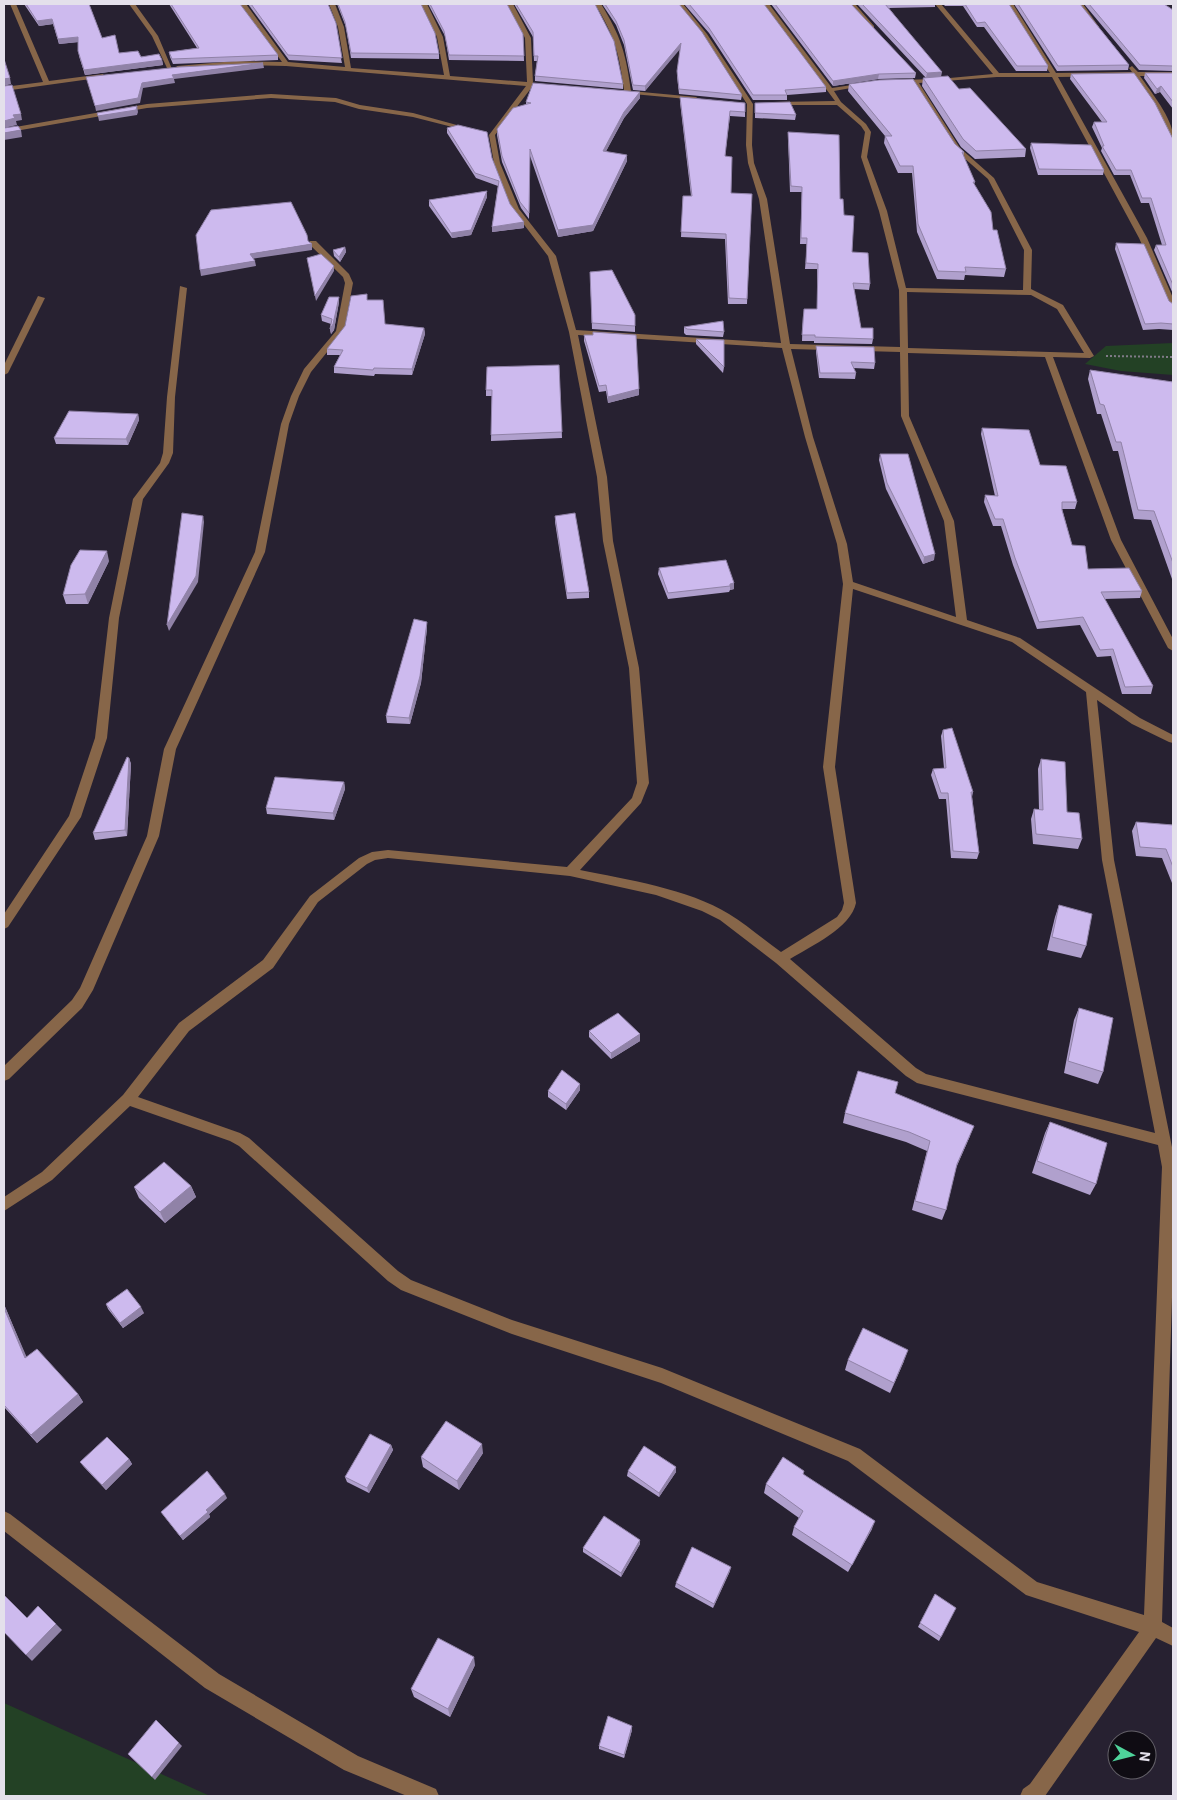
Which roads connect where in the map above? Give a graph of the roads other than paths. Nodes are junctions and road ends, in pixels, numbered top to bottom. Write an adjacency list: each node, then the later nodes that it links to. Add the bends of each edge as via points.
1 (13, 4): 29 (street)
2 (132, 4): 18 (street, via 155,36)
3 (243, 4): 17 (street)
4 (332, 4): 19 (street, via 341,27)
5 (424, 4): 26 (street, via 440,37)
6 (510, 4): 31 (street, via 528,38)
7 (598, 4): 36 (street, via 614,30 623,56)
8 (680, 4): 40 (street, via 705,35)
9 (766, 4): 34 (street)
10 (852, 4): 14 (street)
11 (938, 4): 25 (street)
12 (1010, 4): 21 (street)
13 (1080, 4): 15 (street)
14 (876, 31)
15 (1102, 32)
16 (1125, 60): 22 (street)
17 (286, 64): 18 (street, via 236,63); 19 (street)
18 (170, 68): 20 (street)
19 (348, 69): 26 (street)
20 (160, 70)
21 (1053, 73): 22 (street); 25 (street); 51 (street, via 1143,238)
22 (1136, 74): 23 (street); 45 (street)
23 (1173, 74)
24 (113, 75): 29 (street)
25 (997, 75): 27 (street, via 923,81)
26 (447, 77): 31 (street)
27 (915, 78): 28 (street); 49 (street, via 957,149 991,178 1028,250 1027,290)
28 (886, 82)
29 (47, 83): 33 (street)
30 (870, 84): 34 (street)
31 (530, 85): 32 (street); 44 (street)
32 (540, 86)
33 (4, 89)
34 (830, 90): 39 (street)
35 (618, 92): 36 (street)
36 (628, 93): 37 (street)
37 (703, 100)
38 (741, 103): 40 (street)
39 (839, 103): 42 (street); 48 (street, via 868,129 864,157 884,211)
40 (750, 104): 41 (street); 53 (street, via 751,163 763,199)
41 (760, 104)
42 (770, 104)
43 (4, 130): 44 (street, via 147,106 271,96 336,100)
44 (492, 135): 52 (street, via 497,163 516,209 552,256)
45 (1173, 136)
46 (313, 244): 65 (street, via 346,276 349,283 340,331 307,371 285,424 260,552 170,750 153,836 86,990 77,1004)
47 (183, 288): 63 (street, via 168,453 138,500 114,618 101,738 75,817)
48 (903, 290): 49 (street); 54 (street)
49 (1031, 293): 55 (street, via 1060,307 1090,356)
50 (41, 298): 56 (street)
51 (1173, 306)
52 (573, 332): 53 (street); 62 (street, via 602,477 608,541 634,668 643,783 637,800)
53 (786, 346): 54 (street); 57 (street, via 842,544)
54 (905, 349): 55 (street); 58 (street, via 905,416 949,521)
55 (1048, 355): 59 (street, via 1116,540)
56 (4, 373)
57 (848, 584): 58 (street); 64 (street, via 828,767 850,903 848,912 840,920)
58 (962, 620): 60 (street, via 1016,640)
59 (1173, 648)
60 (1091, 691): 61 (street, via 1142,724); 67 (street, via 1108,860)
61 (1173, 739)
62 (570, 872): 64 (street, via 658,891 706,908 724,917); 66 (street, via 388,854 372,856 314,898 268,964 184,1027)
63 (4, 924)
64 (781, 960): 67 (street, via 922,1079)
65 (4, 1075)
66 (128, 1099): 68 (street, via 47,1176); 70 (street, via 235,1136 406,1284 512,1327 662,1376 854,1455 1032,1588)
67 (1164, 1141): 70 (street, via 1169,1167)
68 (4, 1205)
69 (4, 1520): 72 (street, via 212,1681 351,1763)
70 (1153, 1627): 71 (street); 73 (street, via 1037,1791)
71 (1173, 1637)
72 (430, 1796)
73 (1030, 1796)

